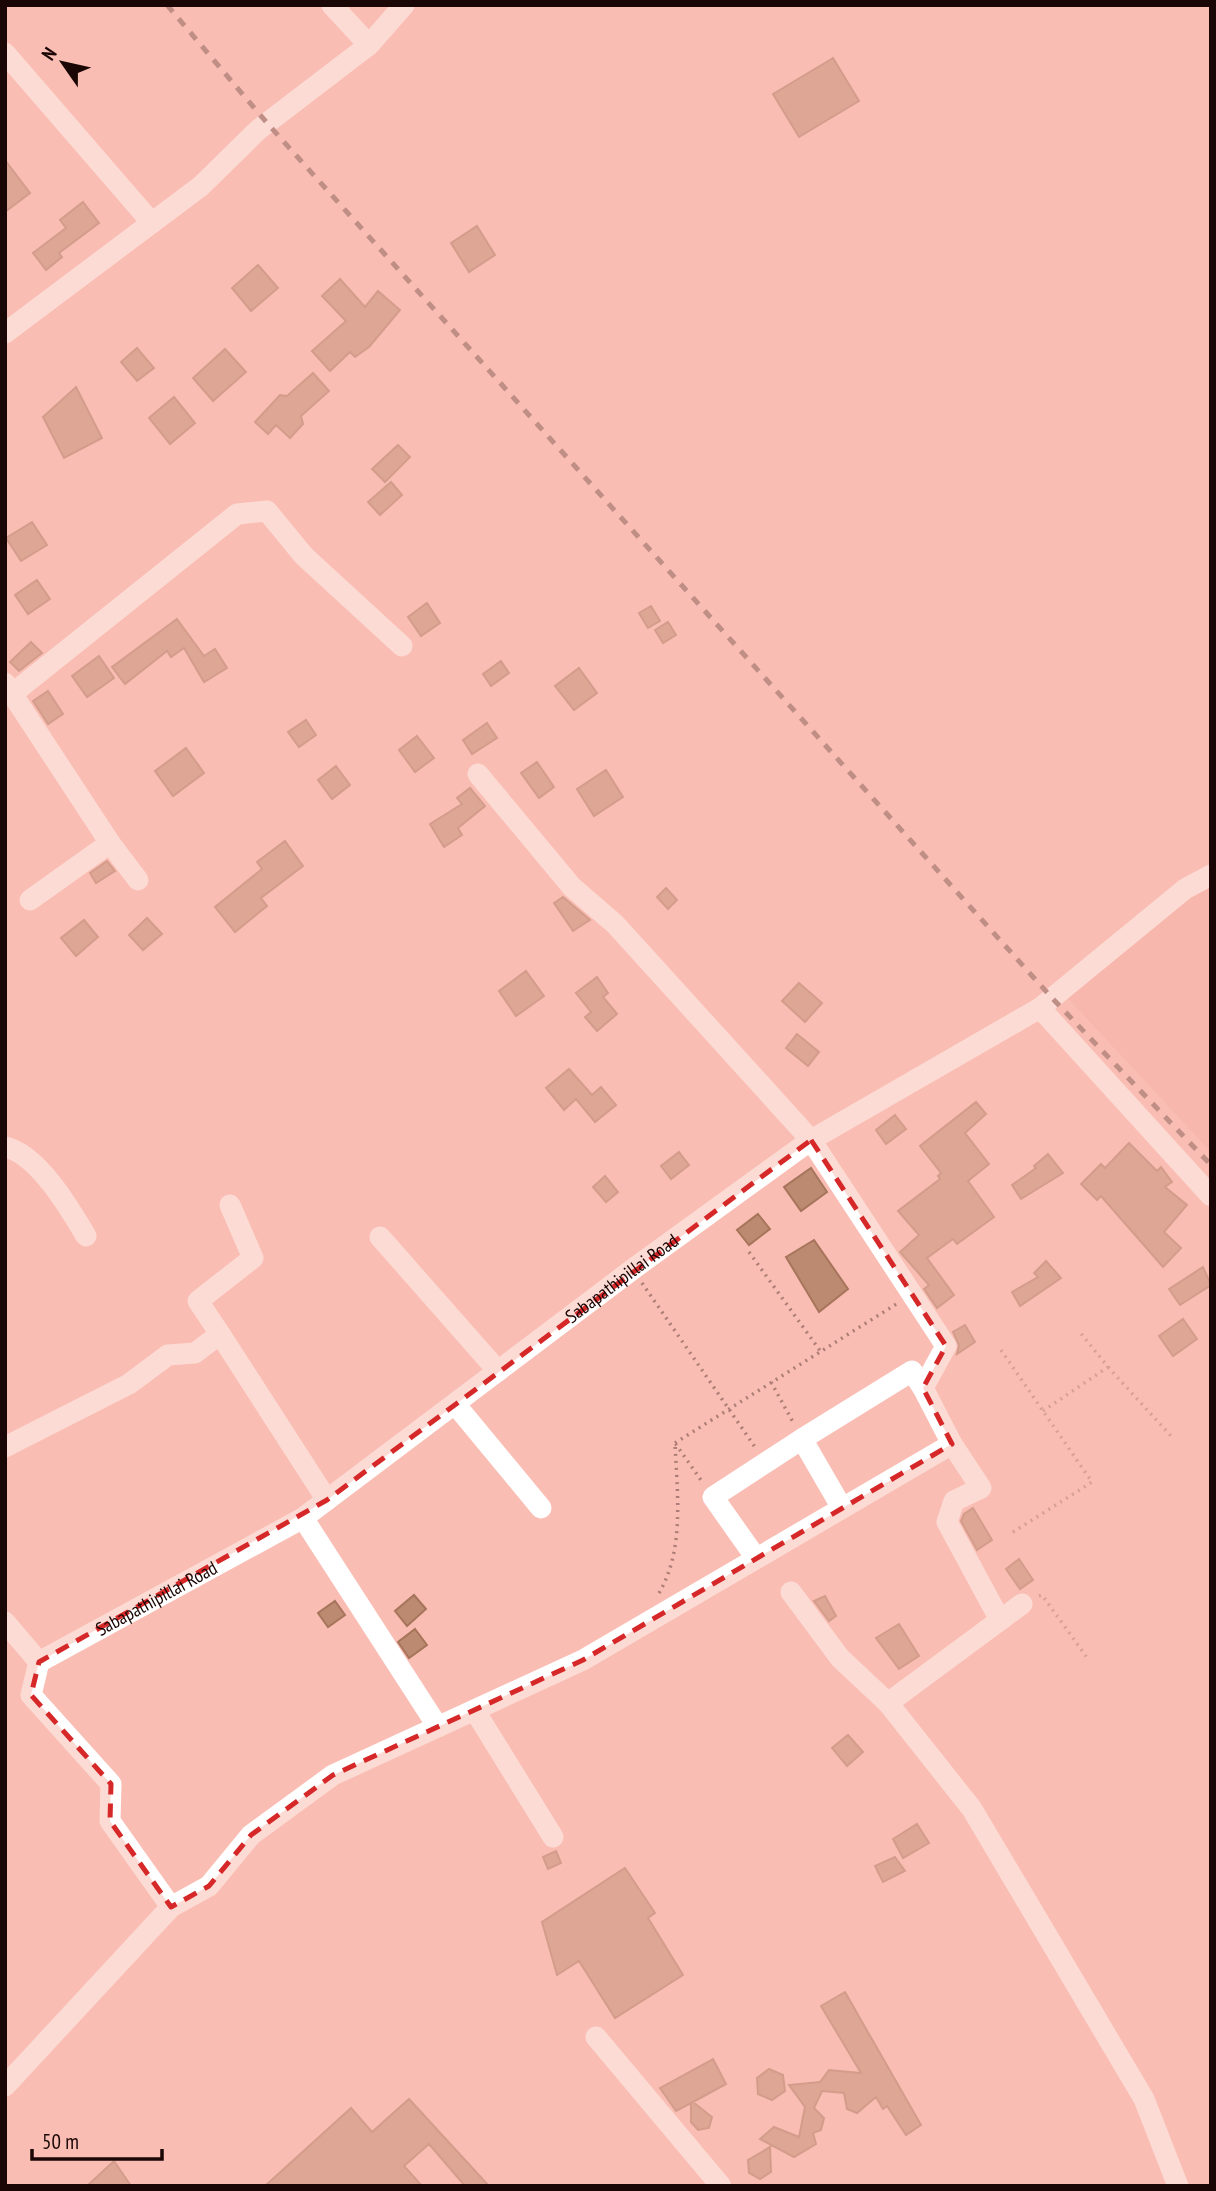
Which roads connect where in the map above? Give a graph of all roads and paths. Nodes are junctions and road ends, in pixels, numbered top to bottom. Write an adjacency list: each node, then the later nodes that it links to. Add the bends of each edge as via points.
1 (332, 5): 3 (street)
2 (404, 5): 3 (street)
3 (369, 45): 5 (street, via 258,130 201,186)
4 (5, 53): 5 (street)
5 (152, 223): 6 (street)
6 (5, 332)
7 (402, 646): 8 (street, via 304,556 267,511 237,514)
8 (9, 688): 10 (street)
9 (478, 774): 15 (street, via 572,887 615,924)
10 (110, 843): 12 (street); 13 (street)
11 (1211, 875): 14 (street, Sabapathipillai Road, via 1185,889)
12 (138, 880)
13 (30, 900)
14 (1041, 1008): 15 (street, Sabapathipillai Road); 17 (street)
15 (811, 1140): 22 (street, Sabapathipillai Road); 23 (street)
16 (5, 1147): 19 (street, via 18,1150 62,1196)
17 (1211, 1196)
18 (230, 1205): 25 (street, via 253,1258 198,1301)
19 (86, 1236)
20 (380, 1237): 29 (street)
21 (749, 1252): 27 (path)
22 (633, 1269): 29 (street, Sabapathipillai Road); 33 (path)
23 (912, 1295): 27 (path); 31 (street, via 946,1346)
24 (1079, 1331): 28 (path)
25 (220, 1334): 39 (street, via 195,1353 167,1355 129,1384); 42 (street)
26 (1000, 1350): 34 (path)
27 (821, 1352): 30 (path)
28 (1108, 1367): 34 (path); 35 (path)
29 (498, 1371): 32 (street, Sabapathipillai Road)
30 (771, 1382): 33 (path); 36 (path)
31 (923, 1388): 36 (street, via 912,1371); 38 (street)
32 (455, 1404): 42 (street, Sabapathipillai Road); 43 (street)
33 (730, 1409): 37 (path); 40 (path)
34 (1043, 1411): 46 (path, via 1093,1482)
35 (1171, 1436)
36 (802, 1439): 40 (street); 44 (street)
37 (675, 1443): 41 (path); 49 (path, via 678,1528 667,1580)
38 (952, 1444): 44 (street); 51 (street, via 981,1488 954,1501 947,1522)
39 (5, 1447)
40 (766, 1463): 41 (street)
41 (713, 1497): 47 (street)
42 (327, 1500): 45 (street, Sabapathipillai Road)
43 (541, 1508)
44 (842, 1508): 47 (street)
45 (303, 1518): 54 (street, Sabapathipillai Road); 57 (street)
46 (1010, 1534)
47 (757, 1558): 56 (street, via 583,1660)
48 (791, 1592): 55 (street, via 839,1658)
49 (655, 1599)
50 (1022, 1604): 51 (street); 53 (path, via 1042,1595)
51 (1000, 1620): 55 (street)
52 (5, 1622): 54 (street)
53 (1088, 1660)
54 (40, 1662): 59 (street, via 32,1695 111,1784 110,1821)
55 (888, 1703): 63 (street, via 972,1809 1144,2099)
56 (475, 1710): 57 (street); 58 (street)
57 (438, 1727): 59 (street, via 333,1775 251,1835 209,1886)
58 (554, 1837)
59 (172, 1907): 61 (street)
60 (596, 2037): 62 (street)
61 (5, 2086)
62 (721, 2186)
63 (1178, 2186)

